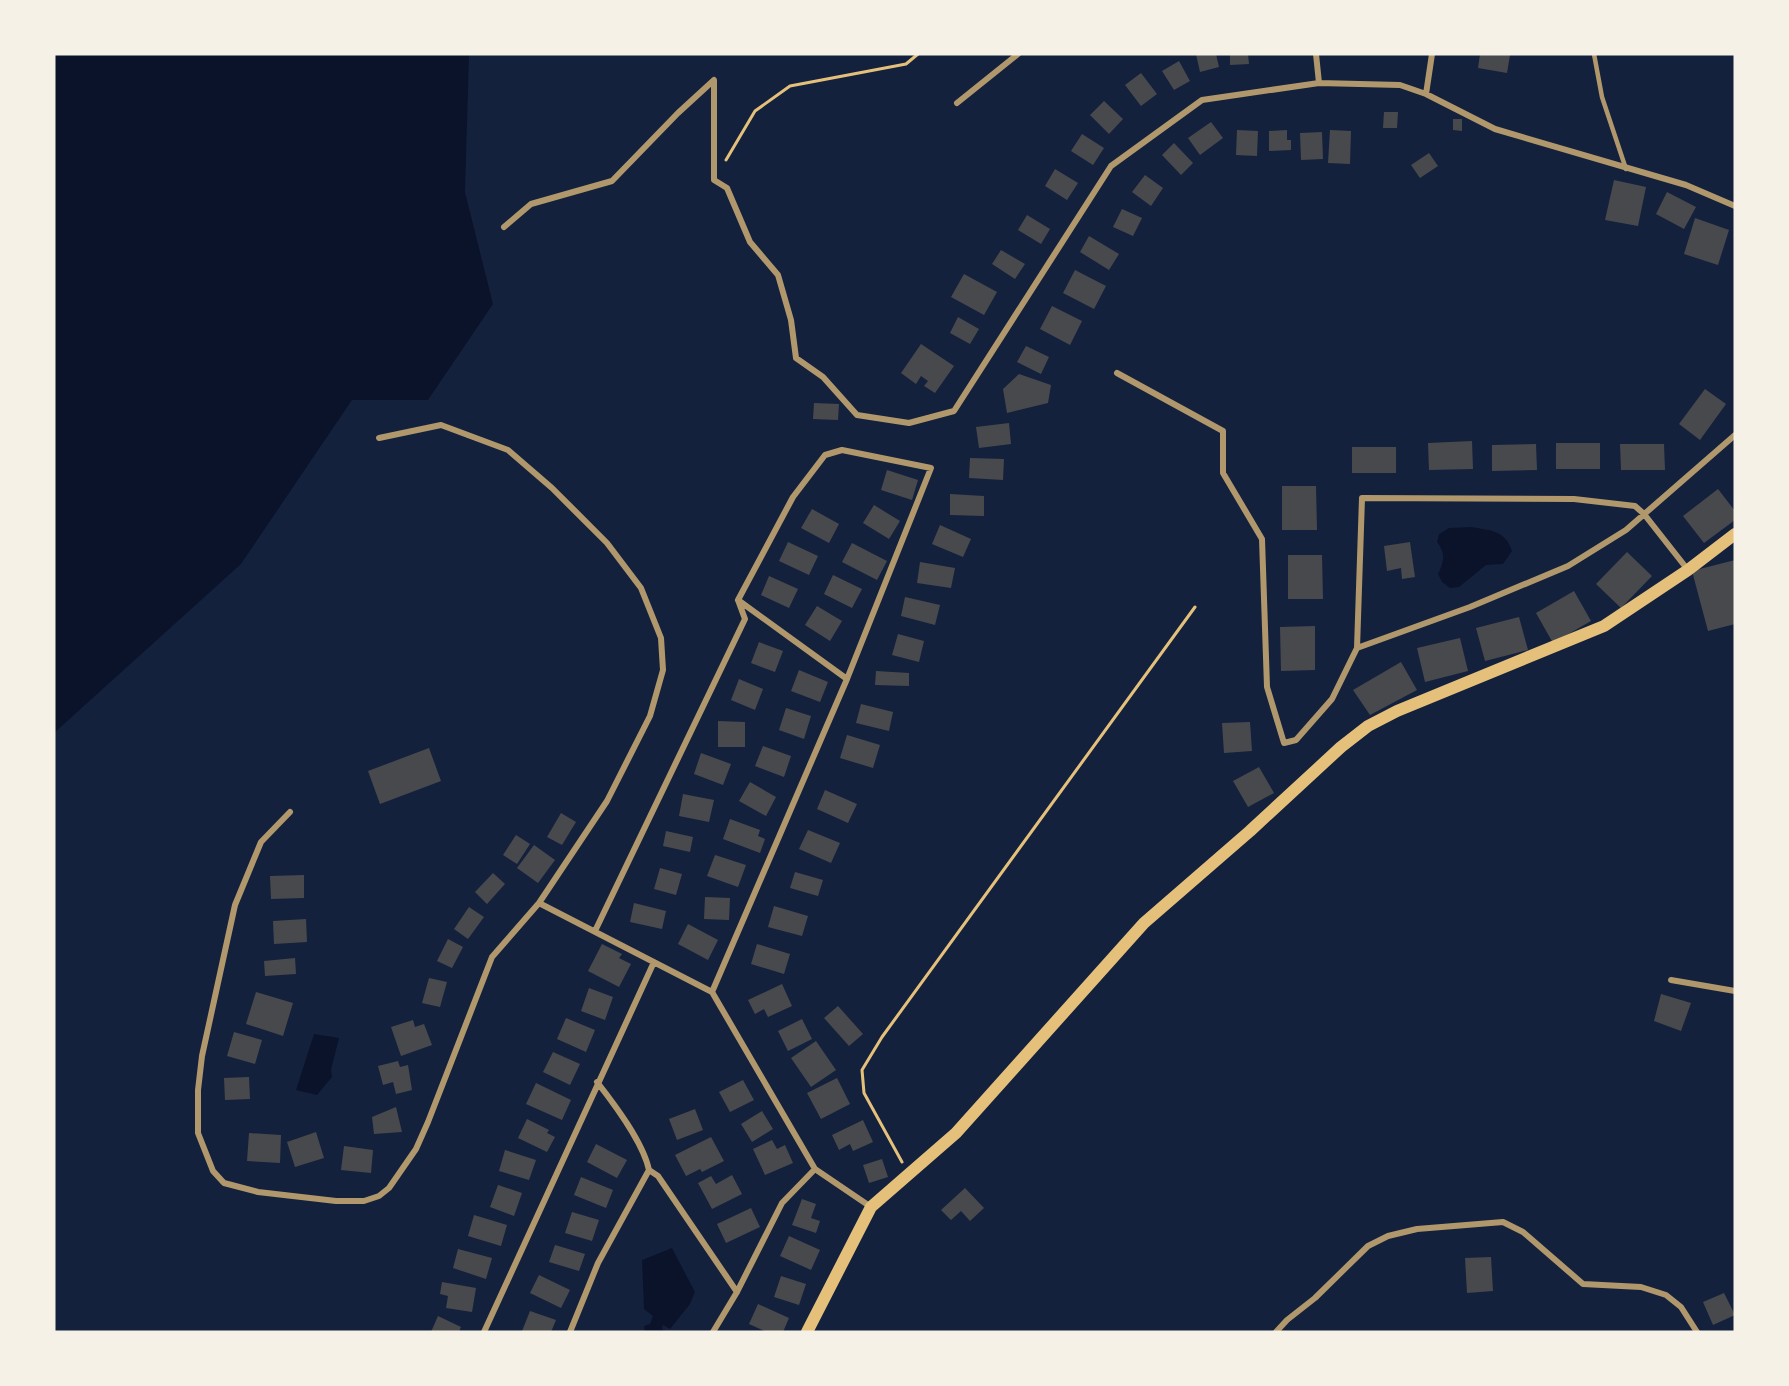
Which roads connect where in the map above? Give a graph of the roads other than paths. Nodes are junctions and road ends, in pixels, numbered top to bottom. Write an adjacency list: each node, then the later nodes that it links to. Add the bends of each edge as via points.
1 (1018, 54): 7 (street)
2 (1316, 54): 5 (street)
3 (1431, 54): 6 (street)
4 (1594, 54): 8 (lane, via 1602,96)
5 (1319, 83): 6 (street, via 1400,85); 10 (street, via 1202,100 1111,166 954,411 909,423 857,415 823,377 796,358 791,320 778,275 750,242 727,188 714,180 714,80 612,181 531,204)
6 (1426, 94): 8 (street, via 1495,129)
7 (957, 103)
8 (1626, 169): 9 (street, via 1686,185)
9 (1735, 206)
10 (504, 228)
11 (1117, 373): 18 (street, via 1223,431 1223,473 1262,539 1267,687 1284,742 1296,740 1332,699)
12 (1735, 435): 14 (street)
13 (379, 438): 21 (street, via 441,425 508,450 607,543 641,588 662,638 663,670 650,716 607,801)
14 (1644, 514): 16 (street); 18 (street, via 1626,530 1568,566); 18 (street, via 1635,506 1574,499 1362,498)
15 (1735, 534): 16 (main road)
16 (1688, 570): 30 (main road, via 1604,626 1397,711 1368,726 1341,747 1144,923 956,1133)
17 (738, 600): 19 (street); 19 (street, via 793,497 825,455 842,450 931,468); 22 (street, via 744,619)
18 (1357, 648)
19 (846, 679): 25 (street)
20 (290, 812): 21 (street, via 261,842 235,905 202,1056 198,1133 213,1171 224,1183 258,1192 336,1201 364,1201 389,1188 416,1149 492,957)
21 (539, 903): 22 (street)
22 (595, 931): 23 (street)
23 (654, 962): 25 (street); 27 (street)
24 (1671, 980): 26 (street)
25 (712, 992): 28 (street)
26 (1735, 992)
27 (597, 1083): 29 (street, via 616,1105 647,1159); 32 (street)
28 (815, 1169): 30 (street); 31 (street, via 782,1203)
29 (649, 1170): 31 (street, via 658,1176); 33 (street, via 598,1263)
30 (871, 1207): 35 (main road)
31 (737, 1292): 34 (street)
32 (484, 1332)
33 (570, 1332)
34 (713, 1332)
35 (807, 1332)
36 (1276, 1332): 37 (street, via 1368,1246 1388,1236 1417,1229 1503,1222 1523,1232 1583,1284 1641,1287 1666,1295 1681,1307)
37 (1697, 1332)

